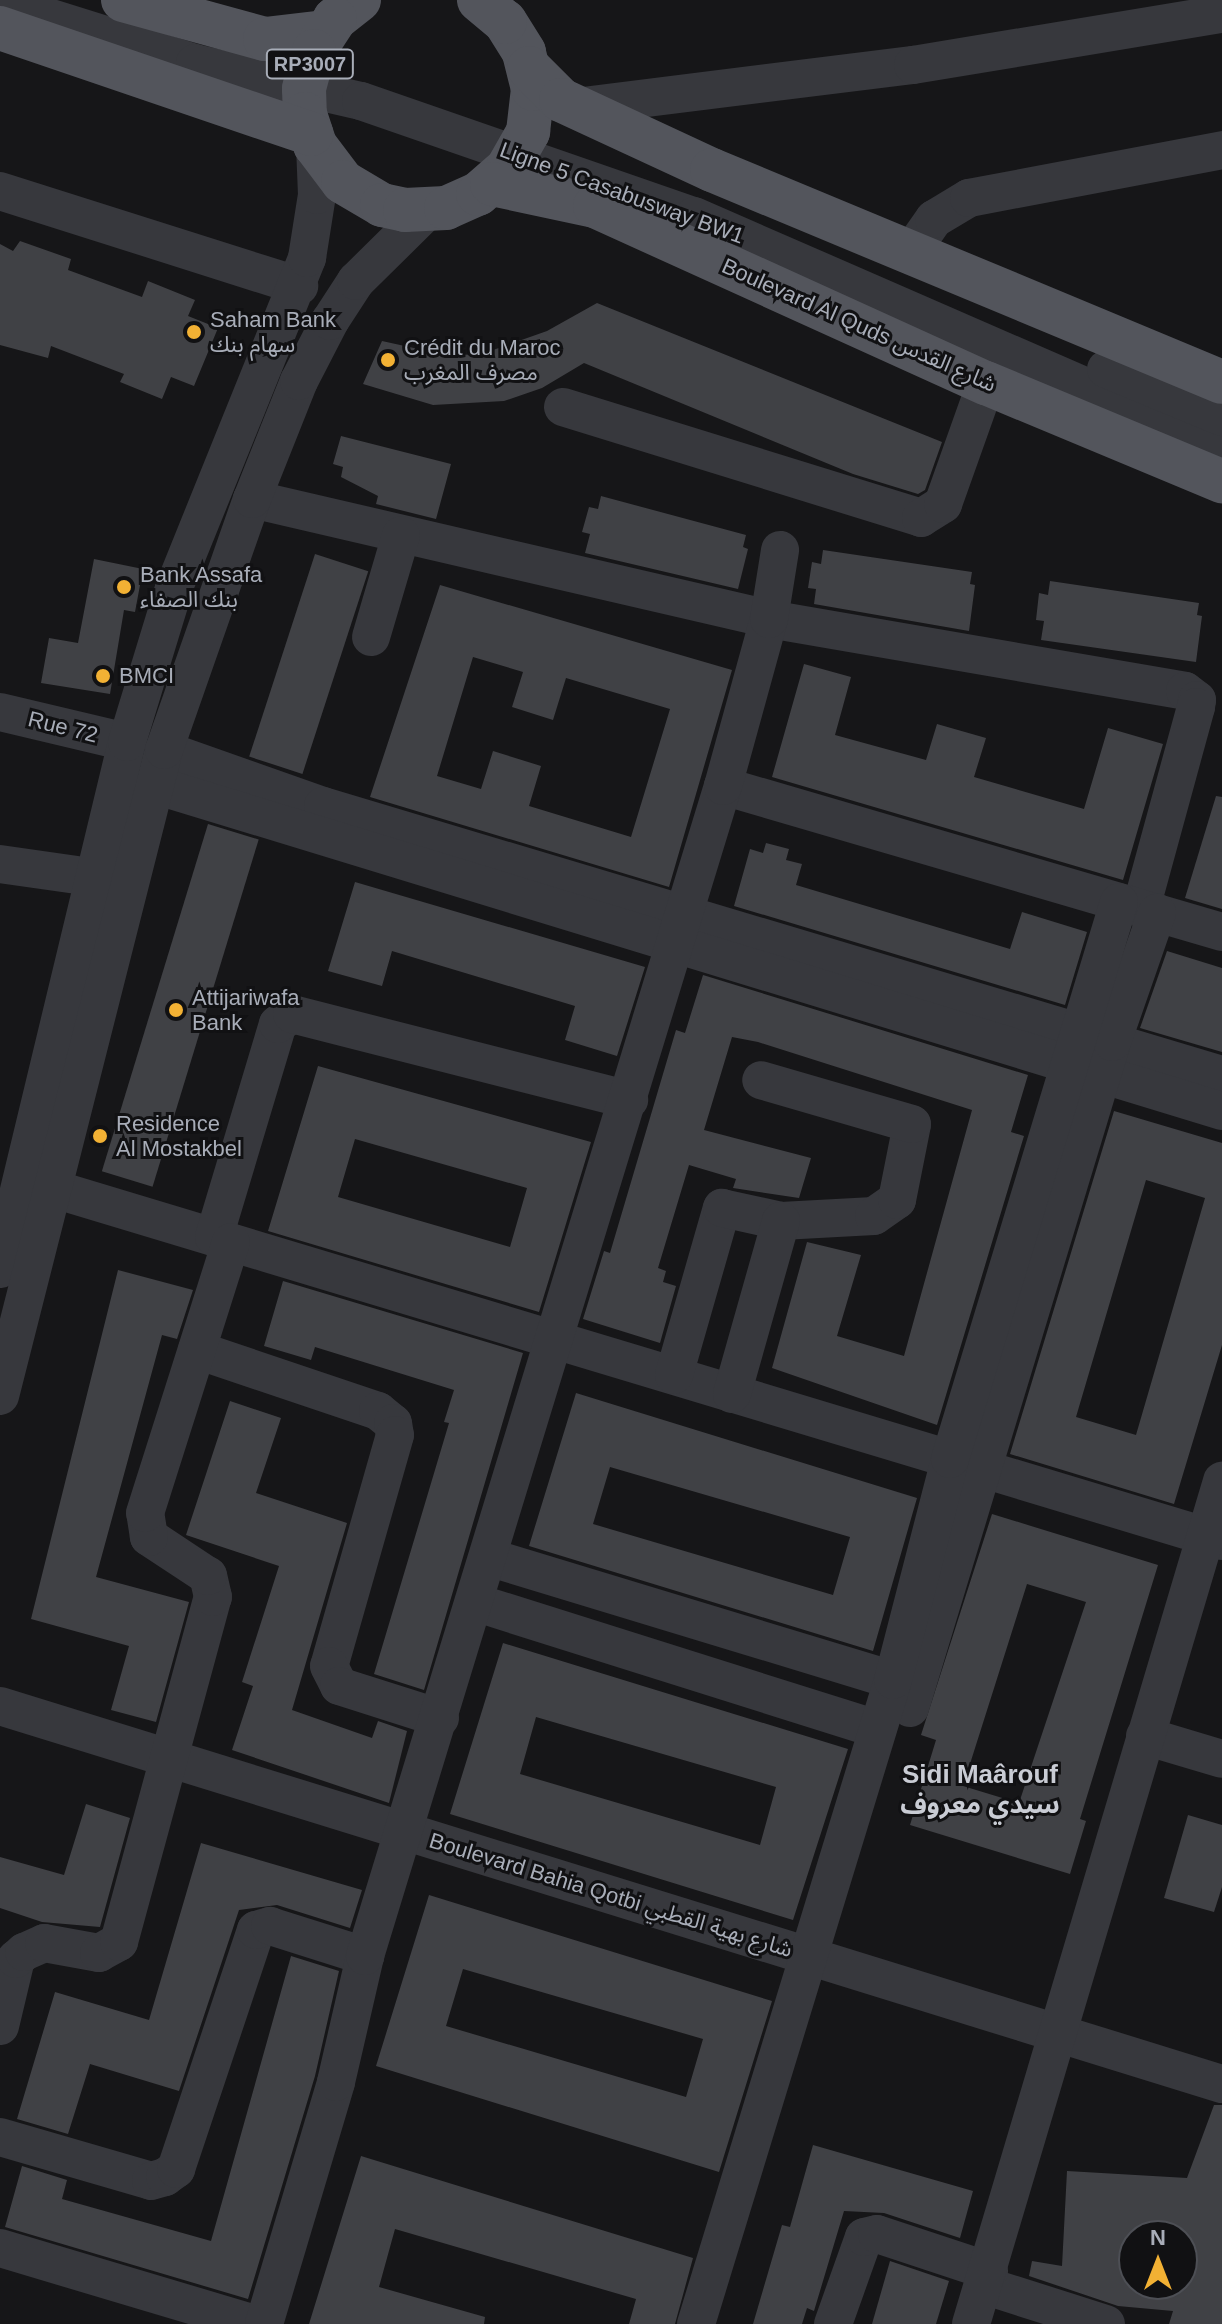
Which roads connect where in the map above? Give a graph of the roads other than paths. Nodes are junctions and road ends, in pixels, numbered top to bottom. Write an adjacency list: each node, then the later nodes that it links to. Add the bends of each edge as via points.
1 (61, 0): 8 (street, Ligne 5 Casabusway BW1)
2 (123, 0): 8 (main road, via 265,39)
3 (359, 0): 8 (main road, RP3007)
4 (0, 2): 8 (street, Ligne 5 Casabusway BW1, via 195,63)
5 (498, 7): 9 (main road)
6 (1222, 14): 10 (street, via 913,65)
7 (0, 28): 11 (main road, via 270,116)
8 (313, 62): 11 (main road, RP3007); 13 (street, Ligne 5 Casabusway BW1)
9 (529, 68): 10 (main road, via 549,91); 13 (main road, via 533,89)
10 (575, 107): 16 (main road, via 712,170)
11 (313, 140): 15 (main road, RP3007, via 327,165 361,196 394,208); 17 (street, RP3007, via 314,220)
12 (1222, 150): 16 (street, via 969,198 934,219)
13 (512, 156): 15 (main road, RP3007, via 462,202); 19 (main road, Boulevard Al Quds شارع القدس, via 595,206); 21 (street, Ligne 5 Casabusway BW1); 22 (street, Ligne 5 Casabusway BW1, via 694,216)
14 (0, 191): 17 (street)
15 (428, 210): 24 (street, RP3007, via 356,281 330,321 299,381)
16 (913, 249): 18 (main road)
17 (299, 286): 30 (street, RP3007, via 175,585)
18 (1222, 382)
19 (986, 383): 20 (street, via 943,504 921,518); 23 (main road, Boulevard Al Quds شارع القدس)
20 (563, 407)
21 (1222, 417)
22 (1222, 446)
23 (1222, 481)
24 (252, 499): 25 (street); 31 (street, RP3007)
25 (401, 535): 27 (street); 28 (street)
26 (780, 550): 27 (street)
27 (769, 619): 32 (street); 35 (street, via 1194,696 1196,707)
28 (371, 637)
29 (0, 712): 30 (street, Rue 72)
30 (127, 742): 34 (street, RP3007)
31 (160, 767): 36 (street); 43 (street, RP3007)
32 (723, 786): 35 (street); 36 (street)
33 (0, 864): 34 (street)
34 (98, 878): 46 (street, RP3007)
35 (1139, 907): 37 (street); 38 (street)
36 (679, 932): 38 (street); 41 (street)
37 (1222, 932)
38 (1092, 1053): 39 (street); 42 (street); 52 (street); 53 (street)
39 (1222, 1075)
40 (761, 1080): 44 (street, via 906,1119 914,1133 897,1200 886,1210 874,1216)
41 (629, 1100): 45 (street, via 292,1014 278,1024); 47 (street)
42 (1222, 1111)
43 (54, 1189): 45 (street); 51 (street, RP3007)
44 (781, 1221): 49 (street, via 722,1208); 50 (street)
45 (223, 1240): 47 (street); 48 (street)
46 (0, 1269)
47 (557, 1341): 49 (street); 56 (street)
48 (197, 1350): 60 (street, via 378,1411 393,1423 395,1435 329,1666 339,1686); 63 (street, via 144,1526 149,1537 208,1576 213,1588)
49 (674, 1375): 50 (street)
50 (732, 1394): 52 (street, via 848,1410)
51 (0, 1396)
52 (950, 1459): 53 (street); 58 (street)
53 (986, 1470): 55 (street, via 1088,1488); 67 (street)
54 (1222, 1481): 55 (street)
55 (1214, 1539): 62 (street)
56 (488, 1557): 57 (street); 58 (street)
57 (474, 1602): 60 (street); 61 (street)
58 (893, 1680): 61 (street)
59 (0, 1706): 63 (street, Boulevard Bahia Qotbi شارع بهية القطبي)
60 (440, 1718): 65 (street)
61 (878, 1729): 67 (street)
62 (1145, 1736): 64 (street); 69 (street)
63 (168, 1759): 65 (street, Boulevard Bahia Qotbi شارع بهية القطبي); 68 (street, via 119,1942 99,1953 44,1943 24,1952 16,1959)
64 (1222, 1759)
65 (405, 1832): 66 (street); 67 (street, Boulevard Bahia Qotbi شارع بهية القطبي, via 736,1950)
66 (365, 1956): 71 (street, via 270,1926 256,1930 176,2169 165,2177 151,2181); 75 (street, via 336,2082)
67 (819, 1960): 69 (street, Boulevard Bahia Qotbi شارع بهية القطبي); 76 (street); 77 (street)
68 (0, 2026)
69 (1057, 2033): 70 (street, Boulevard Bahia Qotbi شارع بهية القطبي); 73 (street)
70 (1222, 2084)
71 (0, 2137)
72 (0, 2248): 74 (street)
73 (986, 2278): 78 (street, via 877,2234 864,2237); 79 (street); 80 (street)
74 (255, 2324)
75 (264, 2324)
76 (696, 2324)
77 (723, 2324)
78 (833, 2324)
79 (971, 2324)
80 (1106, 2324)

